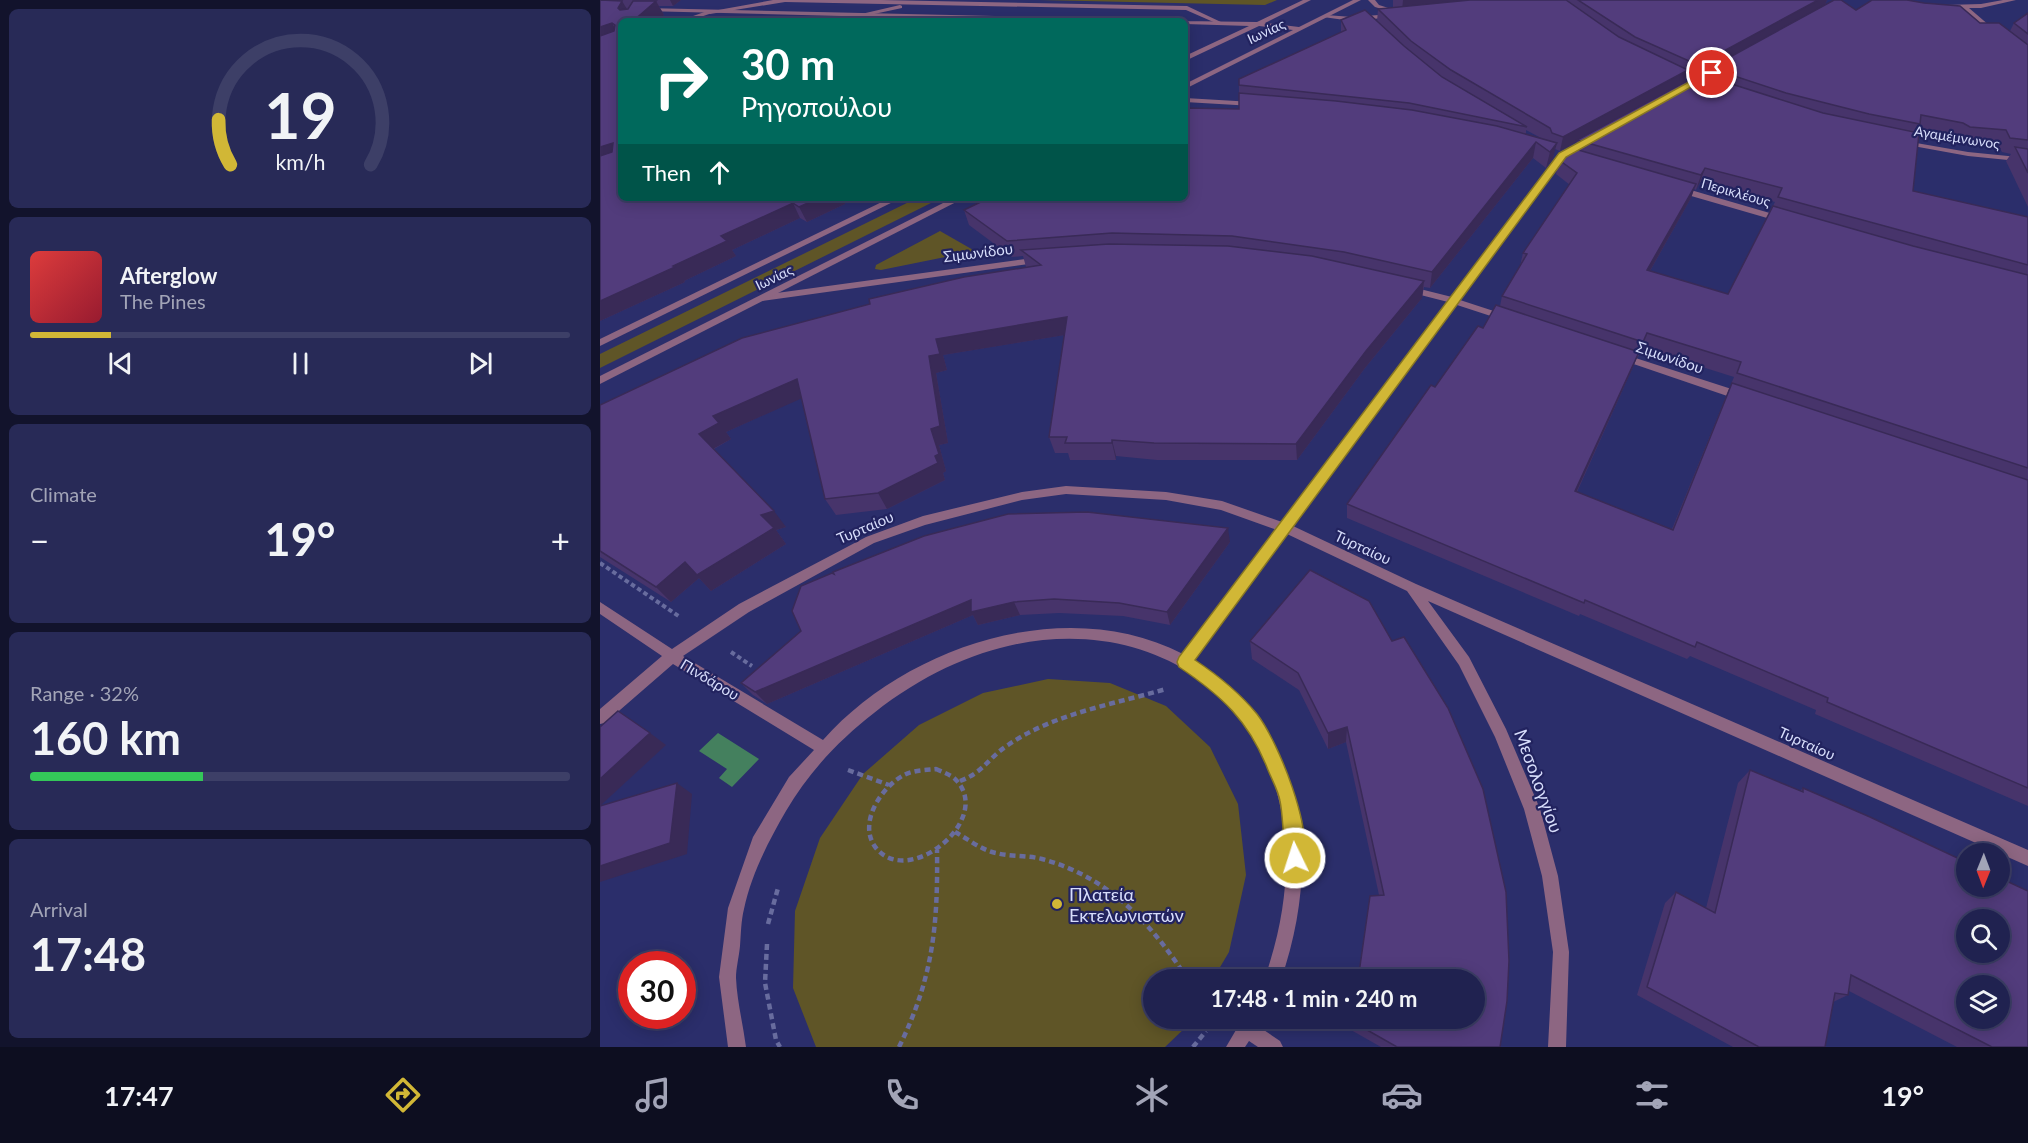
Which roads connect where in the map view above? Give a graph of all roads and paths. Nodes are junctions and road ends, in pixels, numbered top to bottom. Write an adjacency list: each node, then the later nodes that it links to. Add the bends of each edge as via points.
1 (1308, 0): 17 (street, Ιωνίας)
2 (1358, 0): 11 (street, Ιωνίας)
3 (1371, 0): 14 (street, via 1389,11 1411,14)
4 (2013, 0): 7 (street)
5 (919, 3): 9 (street, via 785,0); 10 (street); 16 (street, via 1187,8)
6 (1938, 6): 7 (street)
7 (1964, 7): 20 (street)
8 (637, 10): 9 (street)
9 (710, 12): 10 (street); 12 (street)
10 (860, 15): 13 (street)
11 (1326, 16): 14 (street); 19 (street, Ιωνίας)
12 (691, 18)
13 (985, 18)
14 (1367, 19): 18 (street)
15 (1188, 22): 16 (street)
16 (1220, 23): 17 (street)
17 (1258, 24): 19 (street); 21 (street, Ιωνίας)
18 (1375, 27)
19 (1302, 29): 22 (street, Ιωνίας)
20 (2004, 41)
21 (1188, 58)
22 (1188, 86)
23 (1188, 100): 24 (street)
24 (1259, 104)
25 (1593, 139): 28 (street)
26 (1888, 139): 29 (street, Αγαμέμνωνος)
27 (1547, 151): 28 (street)
28 (1568, 157): 37 (street)
29 (2028, 160)
30 (1663, 185): 33 (street, Περικλέους)
31 (891, 201): 39 (street, Ιωνίας)
32 (954, 201): 36 (street, Ιωνίας)
33 (1797, 224)
34 (1047, 259): 36 (street, Σιμωνίδου)
35 (1392, 285): 37 (street)
36 (762, 298): 41 (street, Ιωνίας)
37 (1455, 301): 38 (street); 43 (street)
38 (1511, 320)
39 (600, 343)
40 (1612, 353): 42 (street, Σιμωνίδου)
41 (600, 380)
42 (1758, 402)
43 (1286, 528): 45 (street, Τυρταίου); 47 (street, Τυρταίου, via 1222,506 1166,496 1066,490 1022,496 923,521 870,540 744,608); 49 (street)
44 (600, 563): 47 (path)
45 (1412, 588): 61 (street, Τυρταίου); 72 (street, Μεσολογγίου, via 1464,661 1502,734 1532,809 1550,876 1561,952)
46 (600, 607): 48 (street, Πινδάρου)
47 (705, 635): 48 (street, Τυρταίου); 50 (path)
48 (672, 656): 54 (street, Τυρταίου); 55 (street, Πινδάρου)
49 (1185, 662): 55 (street, via 1141,643 1094,634 1043,634 1005,640 952,657 914,676 878,699); 64 (street, via 1217,683 1253,722 1273,757 1288,797 1296,874 1288,925)
50 (754, 668)
51 (1157, 685): 52 (path)
52 (1167, 689): 53 (path); 57 (path, via 1057,720 1007,745 976,775)
53 (1176, 695)
54 (600, 718)
55 (824, 748): 67 (street, via 773,816 757,846 740,895 727,965 730,1017)
56 (852, 762): 58 (path, via 843,769)
57 (960, 781): 58 (path, via 936,769 904,775); 59 (path, via 966,804)
58 (889, 785): 60 (path, via 872,812 869,827 878,851 905,861)
59 (955, 832): 60 (path); 63 (path, via 992,852 1040,858 1073,868 1107,886 1146,922)
60 (937, 850): 69 (path, via 937,915 928,981)
61 (2028, 858)
62 (780, 879): 68 (path, via 768,924 765,983)
63 (1180, 969)
64 (1275, 969)
65 (1247, 1029): 70 (street)
66 (1255, 1029): 71 (street)
67 (737, 1047)
68 (780, 1047)
69 (900, 1047)
70 (1235, 1047)
71 (1274, 1047)
72 (1557, 1047)

